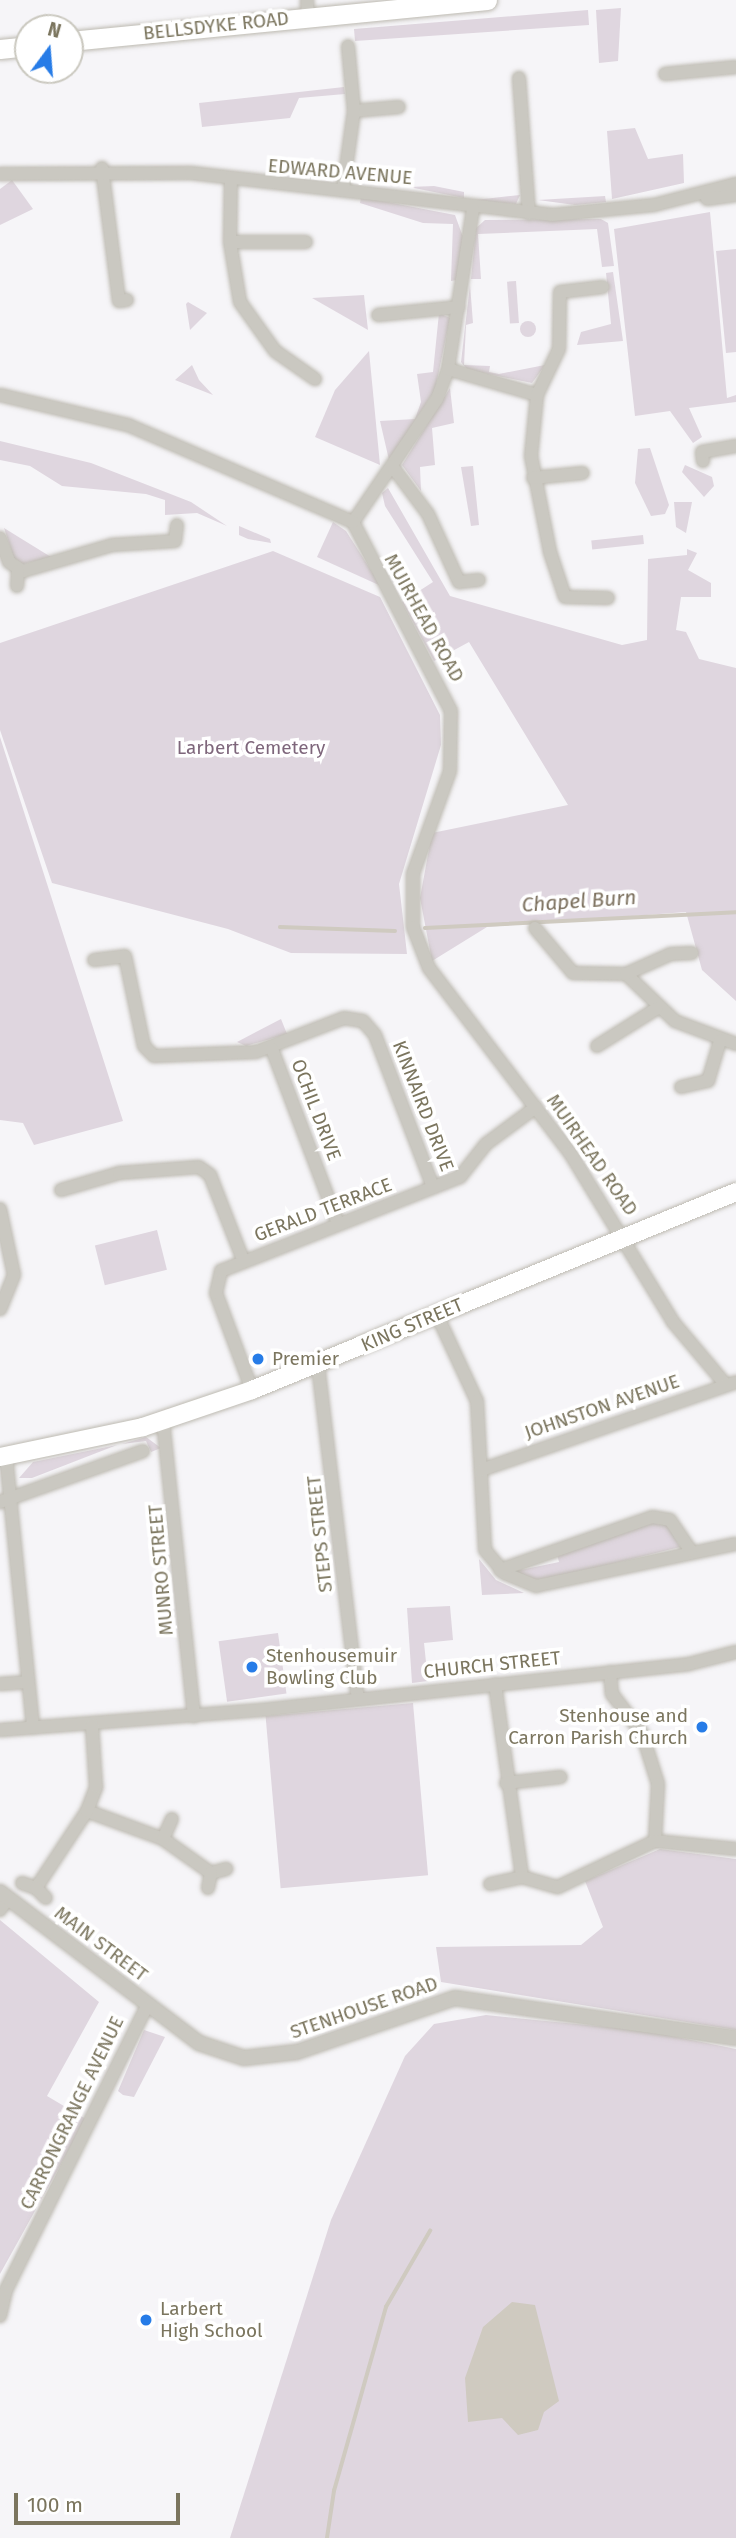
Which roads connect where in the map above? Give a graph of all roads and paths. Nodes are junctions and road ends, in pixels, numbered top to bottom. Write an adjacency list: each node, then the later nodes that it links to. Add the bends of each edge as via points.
1 (487, 0): 2 (main road, BELLSDYKE ROAD)
2 (308, 8): 3 (main road, BELLSDYKE ROAD)
3 (84, 39)
4 (348, 46): 9 (street)
5 (736, 67): 6 (street, via 704,66)
6 (665, 74)
7 (519, 78): 18 (street)
8 (399, 107): 9 (street)
9 (354, 111): 14 (street)
10 (102, 168): 11 (street, EDWARD AVENUE); 12 (street, EDWARD AVENUE); 22 (street, via 119,301)
11 (0, 174)
12 (231, 178): 14 (street, EDWARD AVENUE); 19 (street)
13 (736, 184): 16 (street, EDWARD AVENUE)
14 (343, 189): 17 (street, EDWARD AVENUE)
15 (736, 195): 16 (street, EDWARD AVENUE)
16 (675, 201): 18 (street, EDWARD AVENUE)
17 (473, 209): 18 (street, EDWARD AVENUE); 23 (street)
18 (529, 214)
19 (230, 242): 20 (street); 26 (street, via 248,321 275,351)
20 (306, 242)
21 (603, 287): 28 (street, via 560,292 559,349)
22 (127, 300)
23 (459, 307): 24 (street); 25 (street)
24 (378, 315)
25 (448, 369): 28 (street); 31 (street, via 418,433)
26 (315, 379)
27 (0, 395): 34 (street, via 128,425)
28 (537, 395): 33 (street)
29 (736, 446): 30 (street, via 702,452)
30 (703, 461)
31 (392, 466): 34 (street); 38 (street, via 428,514 459,582)
32 (578, 477): 33 (street)
33 (533, 478): 40 (street, via 565,597)
34 (353, 522): 51 (street, MUIRHEAD ROAD, via 451,711 450,771 413,874 411,909 418,948)
35 (177, 525): 37 (street, via 175,541 113,545)
36 (0, 538): 37 (street)
37 (18, 570): 39 (street)
38 (478, 580)
39 (17, 586)
40 (608, 598)
41 (543, 932): 44 (street, via 573,973)
42 (692, 953): 44 (street, via 671,954)
43 (94, 960): 49 (street, KINNAIRD DRIVE, via 125,956 144,1046 154,1056)
44 (626, 974): 45 (street)
45 (656, 1009): 46 (street); 47 (street)
46 (720, 1041): 48 (street); 50 (street, via 708,1081)
47 (605, 1044)
48 (736, 1044)
49 (272, 1049): 52 (street, KINNAIRD DRIVE, via 344,1018 370,1027); 56 (street, OCHIL DRIVE)
50 (681, 1087)
51 (536, 1108): 52 (street, GERALD TERRACE, via 486,1144 464,1174); 57 (street, MUIRHEAD ROAD)
52 (433, 1188): 56 (street, GERALD TERRACE)
53 (61, 1190): 58 (street, via 120,1173 199,1167 210,1175)
54 (736, 1192): 57 (main road, KING STREET)
55 (0, 1209): 59 (street, via 14,1275)
56 (338, 1224): 58 (street, GERALD TERRACE)
57 (623, 1233): 60 (main road, KING STREET); 62 (street, MUIRHEAD ROAD, via 673,1322)
58 (244, 1262): 63 (street, GERALD TERRACE, via 220,1271 215,1284)
59 (0, 1309)
60 (437, 1315): 61 (main road, KING STREET); 67 (street, via 477,1401)
61 (318, 1365): 63 (main road, KING STREET); 77 (street, STEPS STREET)
62 (731, 1383): 67 (street, JOHNSTON AVENUE)
63 (252, 1390): 64 (main road, KING STREET)
64 (163, 1421): 66 (main road, KING STREET); 78 (street, MUNRO STREET)
65 (144, 1451): 68 (street)
66 (3, 1456): 68 (street)
67 (481, 1470): 71 (street, via 485,1550)
68 (5, 1500): 74 (street)
69 (736, 1544): 70 (street)
70 (691, 1551): 71 (street, via 536,1586); 71 (street, via 670,1520 652,1517)
71 (500, 1570)
72 (736, 1652): 73 (street, CHURCH STREET)
73 (610, 1672): 76 (street, CHURCH STREET); 87 (street, via 612,1694 642,1733 655,1772)
74 (29, 1682): 75 (street); 80 (street)
75 (0, 1684)
76 (495, 1684): 77 (street, CHURCH STREET); 83 (street)
77 (358, 1699): 78 (street, CHURCH STREET)
78 (194, 1716): 79 (street, CHURCH STREET)
79 (92, 1725): 80 (street, CHURCH STREET); 84 (street, via 96,1787)
80 (33, 1728): 81 (street, CHURCH STREET)
81 (0, 1730)
82 (561, 1777): 83 (street)
83 (506, 1783): 91 (street)
84 (87, 1811): 86 (street); 94 (street)
85 (172, 1819): 86 (street)
86 (163, 1839): 90 (street)
87 (655, 1841): 88 (street); 91 (street, via 558,1887)
88 (736, 1849)
89 (226, 1869): 90 (street)
90 (211, 1873): 95 (street)
91 (522, 1877): 93 (street)
92 (22, 1883): 94 (street)
93 (490, 1884)
94 (36, 1888): 96 (street)
95 (208, 1888)
96 (46, 1898)
97 (3, 1900): 98 (street, MAIN STREET)
98 (148, 2004): 99 (street, MAIN STREET); 101 (street, CARRONGRANGE AVENUE, via 6,2290)
99 (179, 2027): 100 (street, STENHOUSE ROAD, via 212,2049 263,2059 437,2001 473,1998)
100 (736, 2038)
101 (0, 2316)

